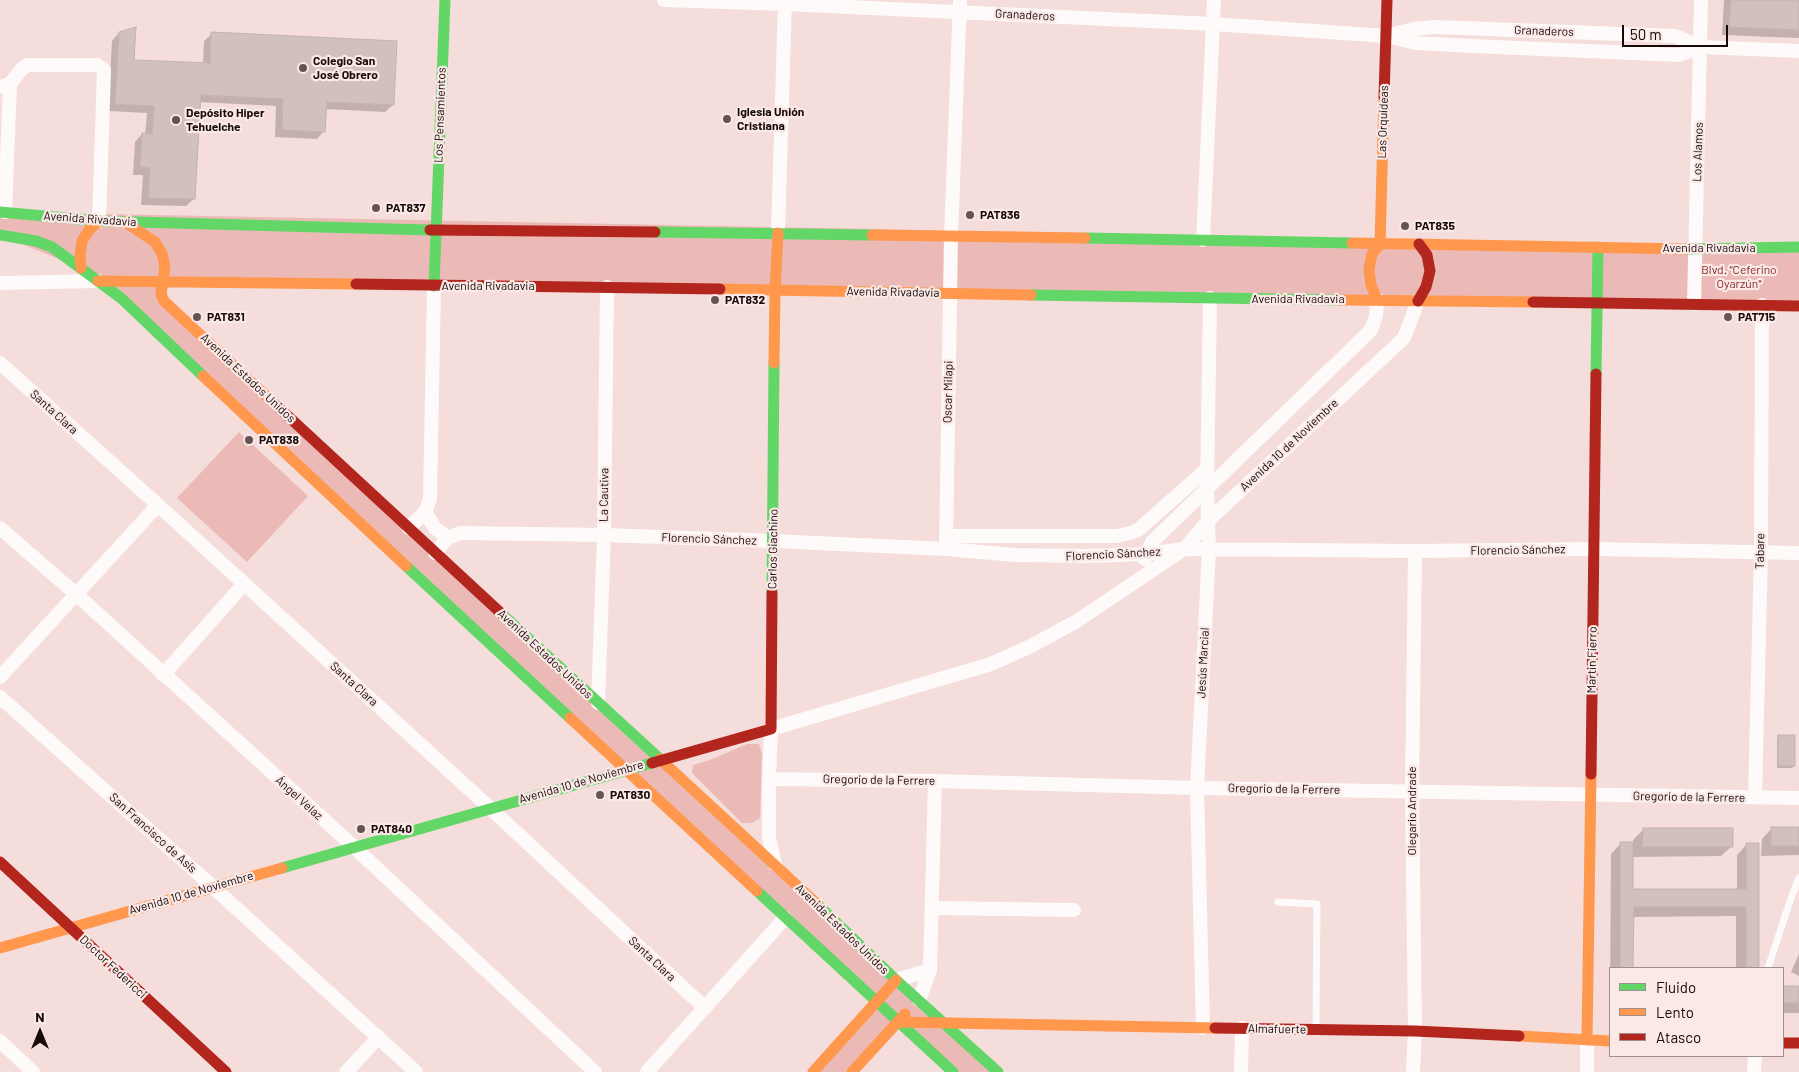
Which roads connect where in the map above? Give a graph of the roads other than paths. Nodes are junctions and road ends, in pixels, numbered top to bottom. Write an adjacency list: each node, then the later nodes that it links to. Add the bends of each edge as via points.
1 (445, 0): 16 (main road, Los Pensamientos)
2 (664, 0): 6 (street, Granaderos)
3 (1214, 0): 8 (street)
4 (1387, 0): 9 (main road, Las Orquídeas)
5 (1702, 0): 10 (street, Los Alamos)
6 (785, 2): 7 (street, Granaderos); 17 (street)
7 (960, 6): 8 (street, Granaderos); 19 (street, Oscar Milapi)
8 (1213, 24): 9 (street, Granaderos); 20 (street)
9 (1386, 36): 10 (street, Granaderos, via 1434,27 1674,36); 21 (main road, Las Orquídeas)
10 (1701, 47): 11 (street, Granaderos); 25 (street, Los Alamos)
11 (1799, 51)
12 (5, 86): 13 (street); 14 (street, via 27,64 97,64 104,70)
13 (2, 212): 14 (main road, Avenida Rivadavia)
14 (99, 221): 15 (main road, Avenida Rivadavia); 26 (main road, via 82,242)
15 (126, 222): 16 (main road, Avenida Rivadavia); 28 (main road, Avenida Estados Unidos, via 155,242 165,266)
16 (435, 230): 17 (main road, Avenida Rivadavia); 30 (main road, Los Pensamientos)
17 (778, 233): 19 (main road, Avenida Rivadavia); 32 (main road, Carlos Giachino)
18 (0, 235): 26 (main road, via 52,247)
19 (951, 236): 20 (main road, Avenida Rivadavia); 33 (street, Oscar Milapi)
20 (1203, 240): 21 (main road, Avenida Rivadavia)
21 (1380, 244): 22 (main road, Avenida Rivadavia); 35 (main road, via 1372,254 1369,270)
22 (1419, 244): 23 (main road, Avenida Rivadavia); 36 (main road, via 1427,255 1430,271)
23 (1598, 247): 25 (main road, Avenida Rivadavia); 37 (main road, Martin Fierro)
24 (1799, 247): 25 (main road, Avenida Rivadavia)
25 (1696, 249): 38 (street, Los Alamos)
26 (81, 268): 27 (main road)
27 (98, 281): 28 (main road, Avenida Rivadavia); 29 (street); 55 (main road, Avenida Estados Unidos, via 121,298)
28 (162, 281): 30 (main road, Avenida Rivadavia); 48 (main road, Avenida Estados Unidos, via 164,301)
29 (0, 283)
30 (434, 286): 31 (main road, Avenida Rivadavia); 45 (street, via 430,499)
31 (607, 287): 32 (main road, Avenida Rivadavia); 49 (street, La Cautiva)
32 (776, 291): 33 (main road, Avenida Rivadavia); 51 (main road, Carlos Giachino)
33 (950, 293): 34 (main road, Avenida Rivadavia); 52 (street, Oscar Milapi)
34 (1210, 298): 35 (main road, Avenida Rivadavia); 42 (street, Jesús Marcial)
35 (1377, 299): 36 (main road, Avenida Rivadavia); 43 (street, Avenida 10 de Noviembre, via 1371,330)
36 (1418, 301): 37 (main road, Avenida Rivadavia); 46 (street, Avenida 10 de Noviembre, via 1404,338)
37 (1597, 304): 38 (main road, Avenida Rivadavia); 54 (main road, Martin Fierro)
38 (1694, 304): 39 (main road, Avenida Rivadavia)
39 (1762, 305): 40 (main road, Avenida Rivadavia); 58 (street, Tabare)
40 (1799, 306)
41 (0, 363): 44 (street, Santa Clara)
42 (1207, 469): 43 (street, Jesús Marcial); 52 (street, via 1138,530 1130,533)
43 (1207, 490): 46 (street, Jesús Marcial); 60 (street, Avenida 10 de Noviembre, via 1152,542)
44 (158, 505): 63 (street, Santa Clara); 64 (street)
45 (425, 512): 48 (street); 50 (street, via 435,528)
46 (1209, 520): 53 (street, Avenida 10 de Noviembre); 56 (street, Jesús Marcial)
47 (0, 528): 64 (street, Ángel Velaz)
48 (409, 528): 55 (main road); 61 (main road, Avenida Estados Unidos)
49 (604, 535): 50 (street, Florencio Sánchez, via 460,533); 51 (street, Florencio Sánchez); 68 (street, La Cautiva)
50 (448, 538): 61 (street)
51 (774, 541): 52 (street, Florencio Sánchez); 69 (main road, Carlos Giachino)
52 (946, 542): 60 (street, Florencio Sánchez, via 1015,555)
53 (1184, 549): 56 (street, Florencio Sánchez); 60 (street, Florencio Sánchez); 62 (street, Avenida 10 de Noviembre)
54 (1594, 549): 57 (street, Florencio Sánchez); 58 (street, Florencio Sánchez); 76 (main road, Martin Fierro)
55 (389, 550): 61 (main road, Avenida Estados Unidos)
56 (1209, 550): 57 (street, Florencio Sánchez); 74 (street, Jesús Marcial)
57 (1415, 551): 75 (street, Olegario Andrade)
58 (1761, 552): 59 (street, Florencio Sánchez); 77 (street, Tabare)
59 (1799, 553)
60 (1146, 554): 62 (street, Avenida 10 de Noviembre)
61 (426, 564): 68 (main road, Avenida Estados Unidos); 71 (main road, Avenida Estados Unidos)
62 (1143, 575): 69 (street, Avenida 10 de Noviembre, via 1077,620 991,664)
63 (244, 584): 65 (street); 79 (street, Santa Clara)
64 (76, 594): 65 (street, Ángel Velaz); 66 (street)
65 (163, 675): 80 (street, Ángel Velaz)
66 (0, 677)
67 (0, 697): 84 (street, San Francisco de Asís)
68 (598, 704): 70 (main road, Avenida Estados Unidos)
69 (771, 729): 70 (main road, Avenida 10 de Noviembre); 72 (street, Carlos Giachino)
70 (662, 759): 71 (main road, Avenida 10 de Noviembre); 82 (main road, Avenida Estados Unidos)
71 (626, 769): 79 (main road, Avenida 10 de Noviembre); 88 (main road, Avenida Estados Unidos)
72 (769, 780): 73 (street, Gregorio de la Ferrere); 82 (street, Carlos Giachino, via 769,838)
73 (935, 781): 74 (street, Gregorio de la Ferrere); 86 (street)
74 (1198, 788): 75 (street, Gregorio de la Ferrere); 99 (street, Jesús Marcial)
75 (1412, 790): 76 (street, Gregorio de la Ferrere); 102 (street, Olegario Andrade)
76 (1591, 795): 77 (street, Gregorio de la Ferrere); 104 (main road, Martin Fierro)
77 (1755, 798): 78 (street, Gregorio de la Ferrere)
78 (1799, 798)
79 (490, 808): 80 (main road, Avenida 10 de Noviembre); 96 (street, Santa Clara)
80 (354, 847): 84 (main road, Avenida 10 de Noviembre); 114 (street, Ángel Velaz)
81 (0, 862): 89 (main road, Doctor Federicci)
82 (775, 864): 93 (main road, Avenida Estados Unidos)
83 (1799, 878): 91 (lane)
84 (213, 887): 89 (main road, Avenida 10 de Noviembre); 103 (street, San Francisco de Asís)
85 (1278, 902): 101 (lane, via 1317,904)
86 (932, 908): 87 (street); 92 (street)
87 (1074, 910)
88 (786, 918): 95 (main road, Avenida Estados Unidos); 96 (street)
89 (70, 928): 90 (main road, Avenida 10 de Noviembre); 111 (main road, Doctor Federicci)
90 (0, 948)
91 (1768, 967)
92 (930, 970): 93 (street); 94 (street)
93 (896, 980): 94 (main road, Avenida Estados Unidos); 95 (main road)
94 (919, 1000): 97 (main road); 98 (main road, Avenida Estados Unidos)
95 (876, 1002): 97 (main road, Avenida Estados Unidos); 116 (main road)
96 (705, 1008): 115 (street)
97 (898, 1022): 98 (main road, Almafuerte); 117 (main road); 118 (main road, Avenida Estados Unidos)
98 (944, 1023): 99 (main road, Almafuerte); 119 (main road, Avenida Estados Unidos)
99 (1203, 1028): 100 (main road, Almafuerte)
100 (1242, 1028): 101 (main road, Almafuerte); 120 (street)
101 (1316, 1030): 102 (main road, Almafuerte)
102 (1414, 1032): 104 (main road, Almafuerte); 121 (street, Olegario Andrade)
103 (379, 1037): 112 (street); 113 (street, San Francisco de Asís)
104 (1587, 1040): 105 (main road, Almafuerte); 122 (street, Martin Fierro)
105 (1609, 1040)
106 (0, 1041): 110 (street)
107 (1784, 1043): 108 (main road)
108 (1799, 1043)
109 (1754, 1057): 123 (street)
110 (32, 1072)
111 (226, 1072)
112 (346, 1072)
113 (416, 1072)
114 (595, 1072)
115 (647, 1072)
116 (812, 1072)
117 (852, 1072)
118 (953, 1072)
119 (998, 1072)
120 (1241, 1072)
121 (1413, 1072)
122 (1587, 1072)
123 (1754, 1072)

